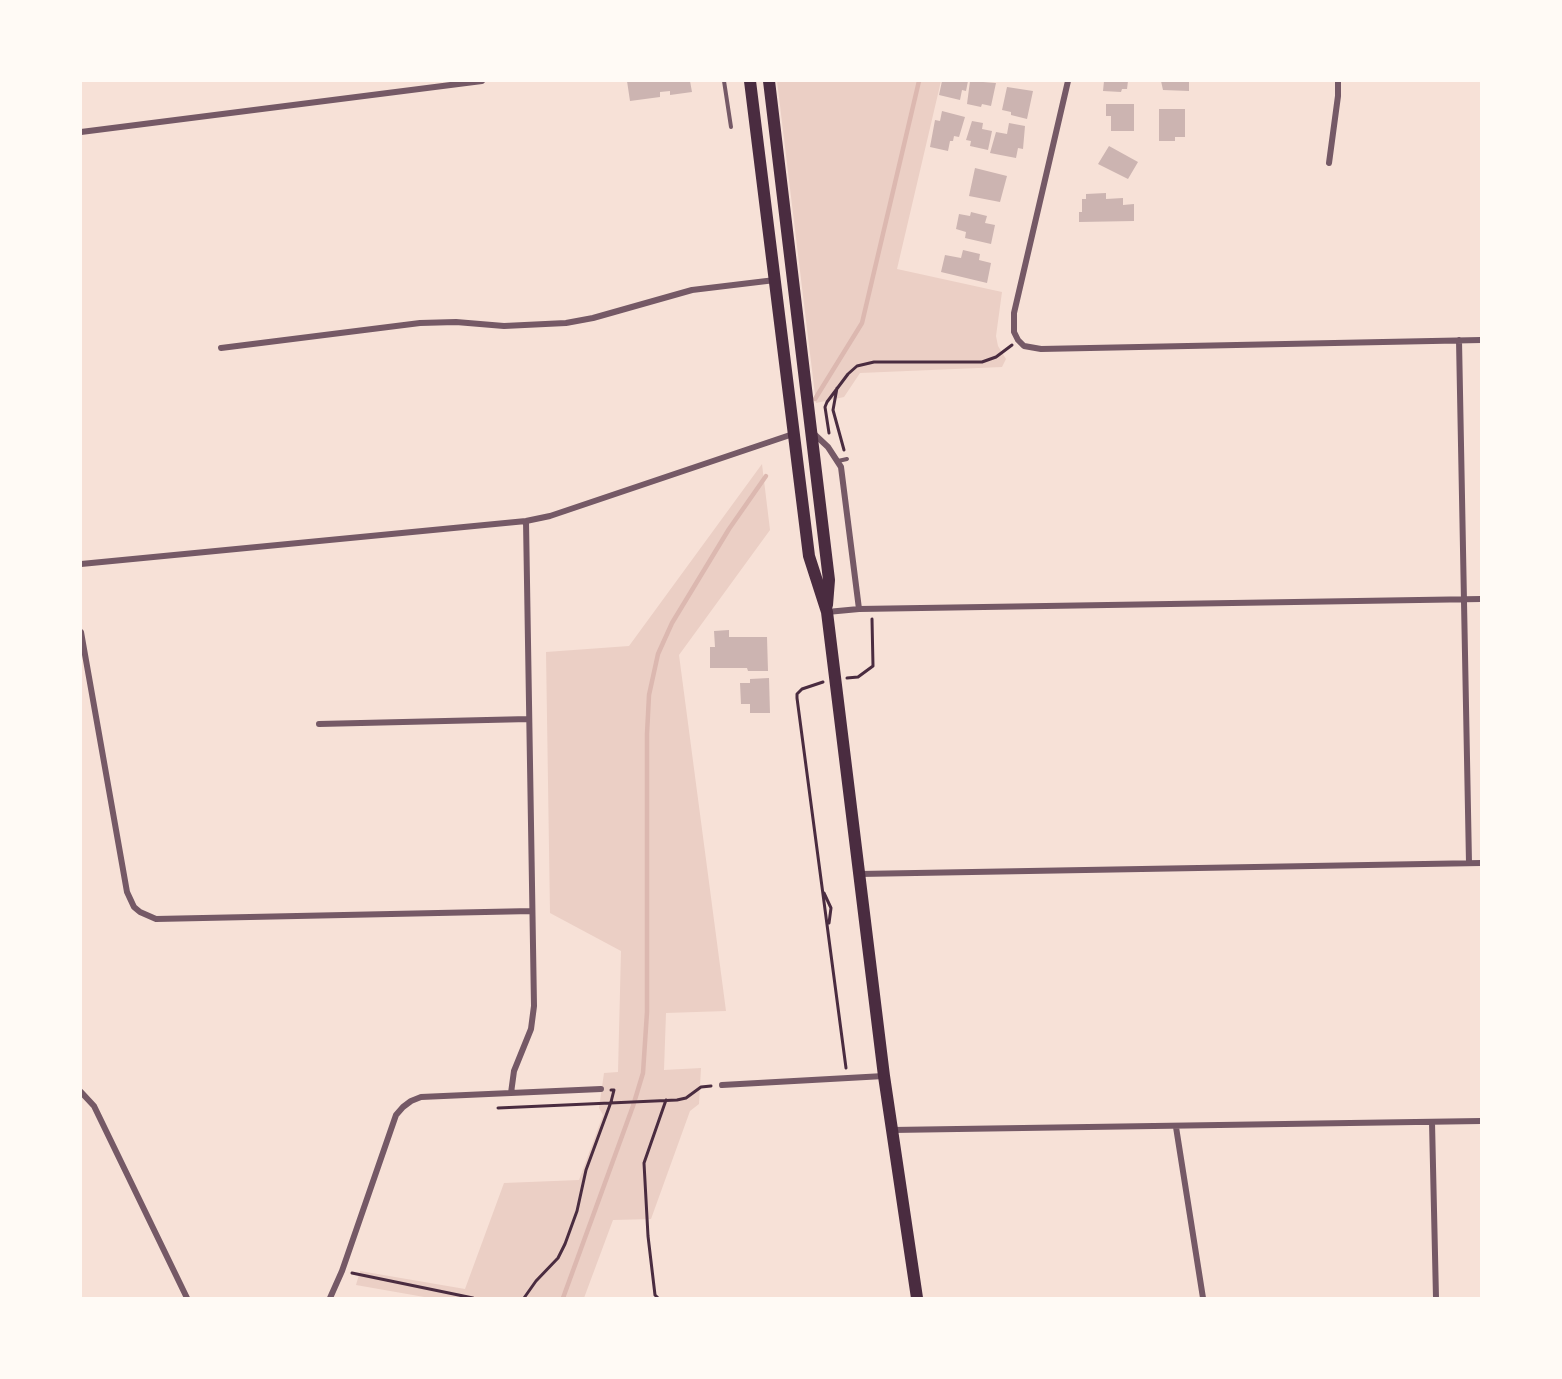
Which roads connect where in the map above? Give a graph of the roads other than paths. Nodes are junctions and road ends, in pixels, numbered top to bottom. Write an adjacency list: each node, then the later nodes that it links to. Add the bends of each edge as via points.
1 (482, 81): 7 (street)
2 (724, 81): 8 (lane)
3 (750, 81): 11 (main road)
4 (769, 81): 15 (main road)
5 (1068, 81): 12 (street, via 1014,313 1018,340 1024,346 1041,349)
6 (1338, 81): 10 (street)
7 (445, 83): 9 (street)
8 (731, 127)
9 (81, 132)
10 (1329, 163)
11 (775, 280): 14 (street, via 692,290 566,323 420,323); 16 (main road)
12 (1459, 340): 13 (street); 21 (street)
13 (1481, 340)
14 (221, 348)
15 (810, 431): 16 (main road); 18 (street); 24 (main road, via 829,580)
16 (793, 434): 19 (street, via 550,516); 24 (main road, via 809,556)
17 (847, 459): 18 (lane)
18 (838, 461): 23 (street)
19 (526, 520): 20 (street); 26 (street)
20 (81, 564)
21 (1465, 599): 22 (street); 23 (street); 28 (street)
22 (1481, 599)
23 (858, 609): 24 (street)
24 (827, 612): 30 (main road)
25 (81, 632): 31 (street, via 127,892 140,912 156,919)
26 (529, 719): 27 (street); 31 (street)
27 (319, 724)
28 (1469, 863): 29 (street); 30 (street)
29 (1481, 863)
30 (859, 874): 32 (main road)
31 (532, 910): 36 (street, via 534,1006)
32 (885, 1076): 33 (street); 40 (main road)
33 (722, 1085)
34 (601, 1089): 36 (street)
35 (81, 1092): 41 (street, via 94,1106)
36 (511, 1093): 42 (street, via 421,1097 403,1107 396,1115)
37 (1481, 1121): 38 (street)
38 (1432, 1122): 39 (street); 45 (street)
39 (1176, 1127): 40 (street); 44 (street)
40 (892, 1130): 43 (main road)
41 (187, 1298)
42 (330, 1298)
43 (916, 1298)
44 (1203, 1298)
45 (1436, 1298)

